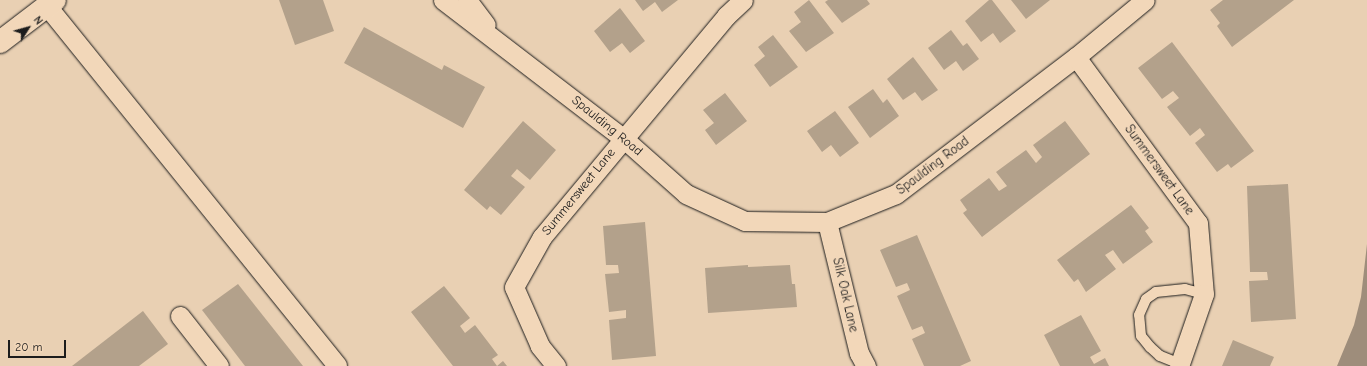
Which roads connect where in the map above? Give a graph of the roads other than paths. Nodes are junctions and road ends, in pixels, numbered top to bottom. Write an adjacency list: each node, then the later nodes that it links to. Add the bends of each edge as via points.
1 (443, 0): 7 (street, Spaulding Road)
2 (467, 0): 7 (street, Spaulding Road)
3 (743, 0): 9 (street, Summersweet Lane, via 726,16)
4 (1144, 0): 8 (street, Spaulding Road)
5 (51, 3): 6 (street); 15 (street)
6 (0, 42)
7 (499, 42): 9 (street, Spaulding Road)
8 (1076, 57): 10 (street, Spaulding Road, via 896,194); 11 (street, Summersweet Lane, via 1198,223)
9 (623, 138): 10 (street, Spaulding Road, via 686,194 745,221); 16 (street, Summersweet Lane, via 542,237 514,287 540,346)
10 (828, 222): 17 (street, Silk Oak Lane, via 859,353)
11 (1204, 294): 13 (street, Summersweet Lane); 13 (lane, via 1185,289 1156,292 1146,300 1139,315 1141,336 1150,347 1160,356)
12 (180, 316): 14 (street)
13 (1180, 365)
14 (219, 366)
15 (337, 366)
16 (556, 366)
17 (866, 366)

